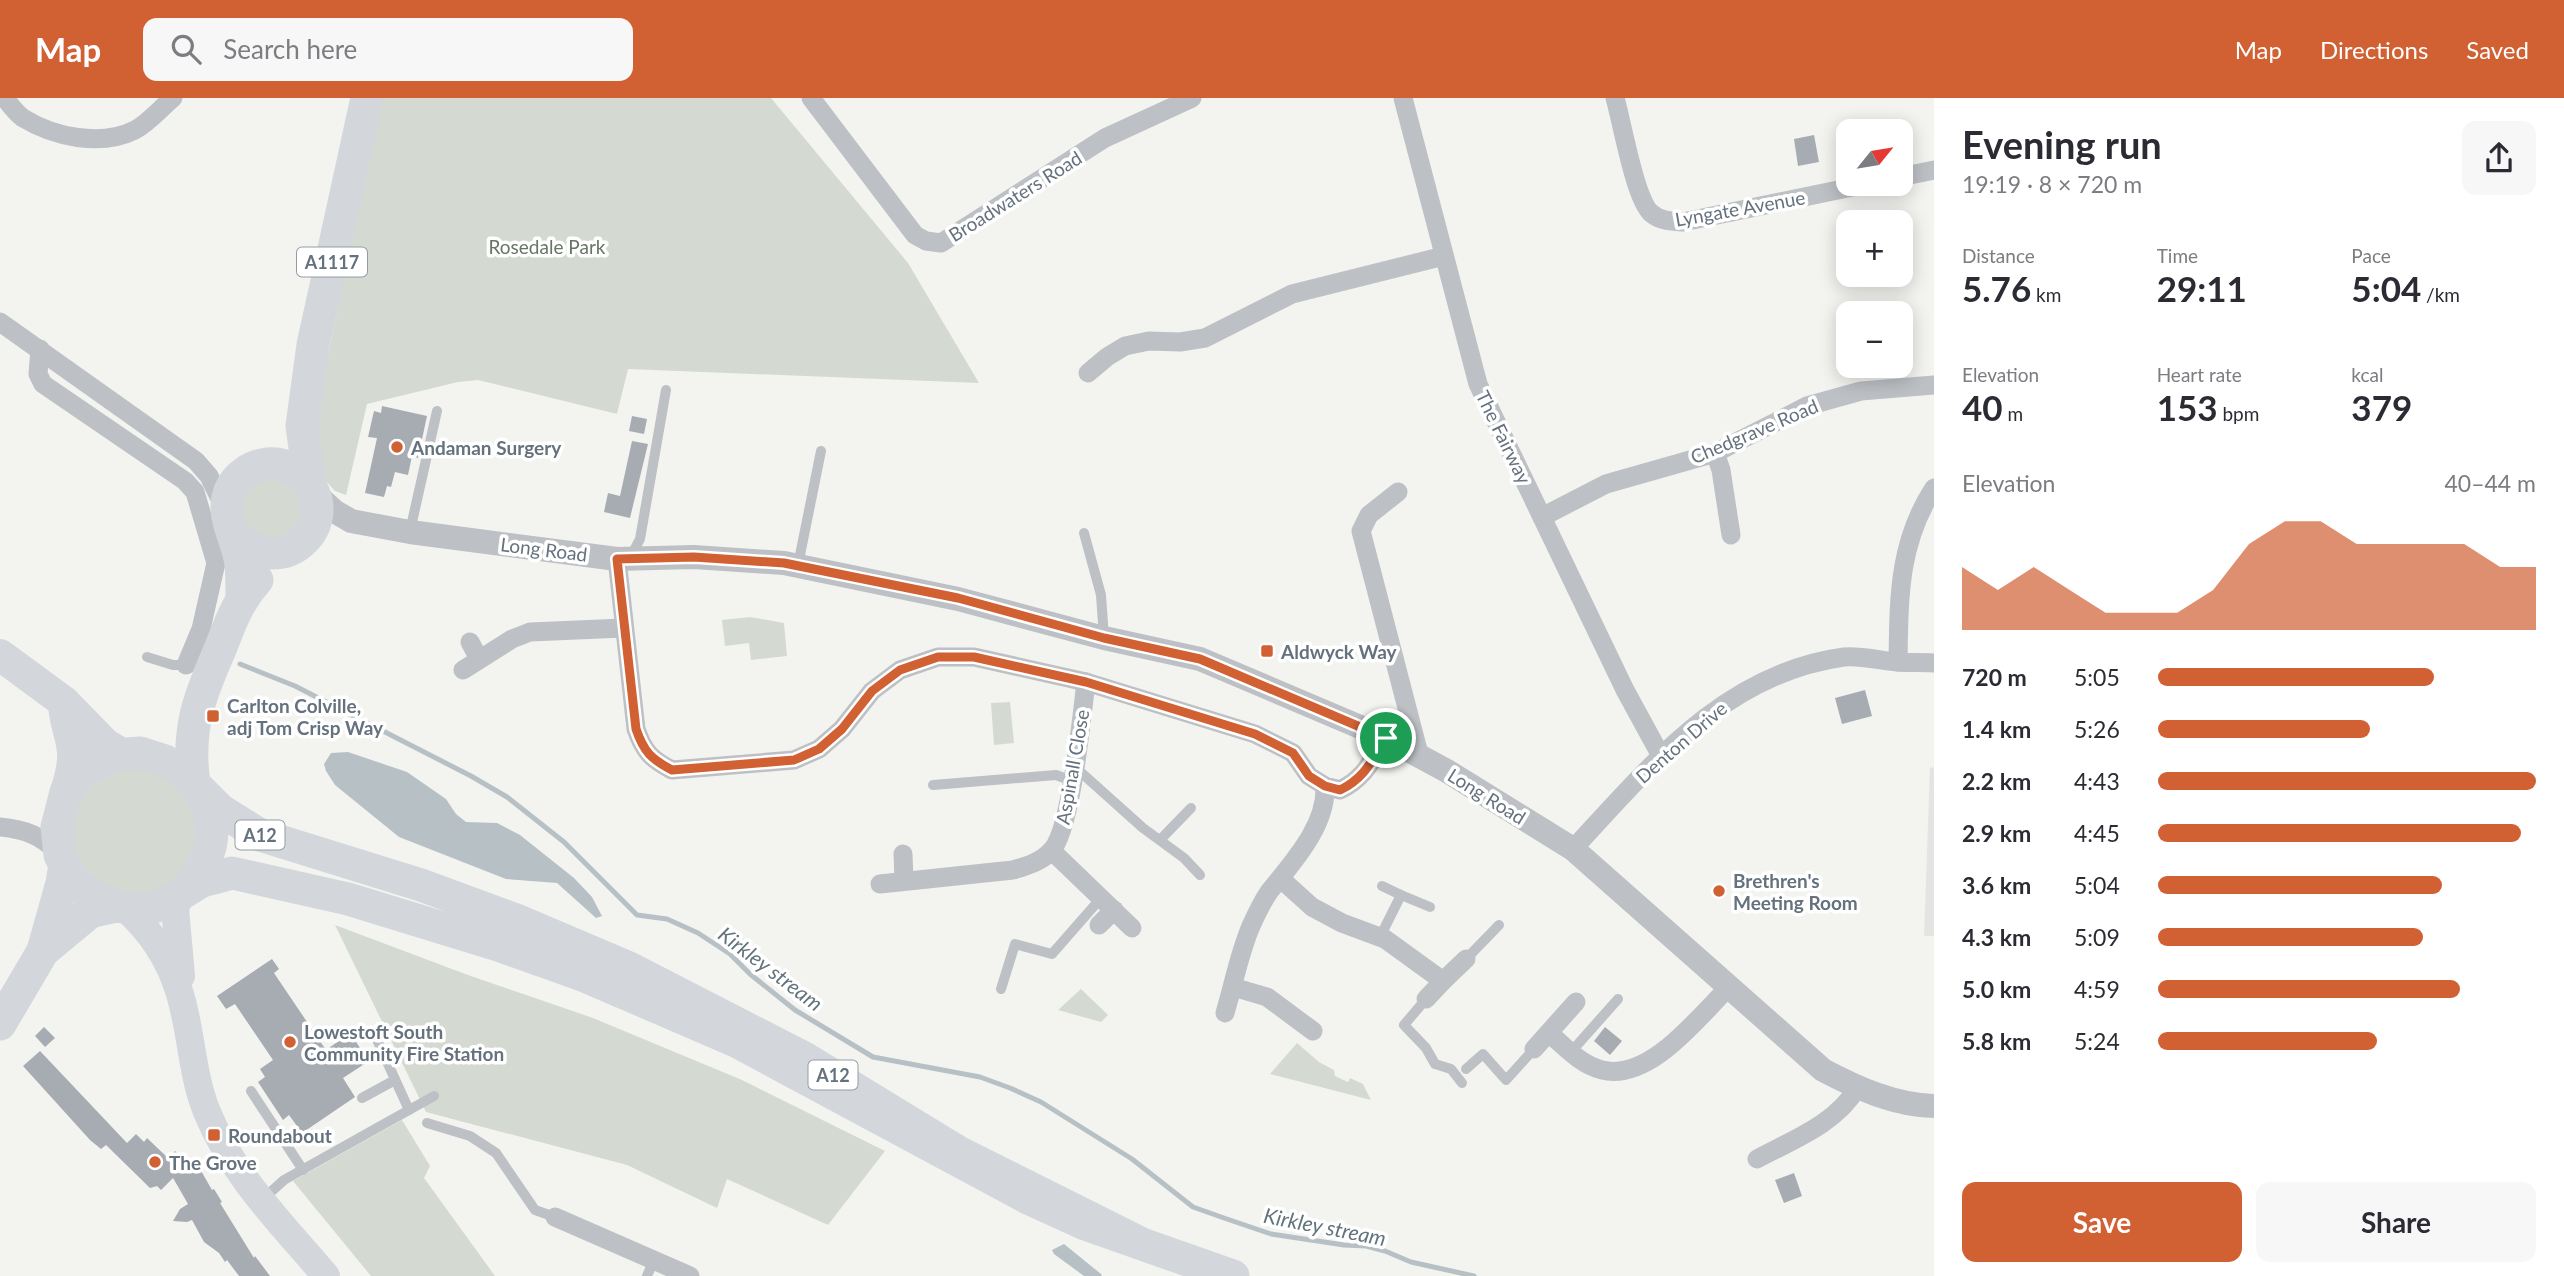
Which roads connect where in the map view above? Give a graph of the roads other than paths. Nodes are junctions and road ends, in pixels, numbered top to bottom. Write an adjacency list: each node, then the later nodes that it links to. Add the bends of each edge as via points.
1 (5, 98): 2 (street, via 21,117 45,129 97,139 136,130)
2 (173, 98)
3 (367, 98): 18 (highway, A1117, via 313,345)
4 (811, 98): 5 (street, Broadwaters Road, via 915,234 941,243 1105,138)
5 (1192, 98)
6 (1403, 98): 11 (street, The Fairway)
7 (1615, 98): 10 (street, Lyngate Avenue, via 1641,198 1651,213 1665,221 1683,222)
8 (1934, 170): 9 (street)
9 (1913, 174)
10 (1836, 190)
11 (1444, 256): 14 (street, via 1292,294 1205,338 1125,346); 26 (street, The Fairway, via 1478,384)
12 (0, 322): 13 (street)
13 (40, 349): 21 (street); 44 (street, via 38,374 43,384 195,492 216,563 201,629)
14 (1088, 373)
15 (1934, 385): 20 (street, Chedgrave Road, via 1860,391 1807,407)
16 (666, 390): 33 (lane, via 640,539)
17 (437, 411): 29 (lane)
18 (302, 426): 22 (highway, via 282,451); 23 (highway, A1117)
19 (821, 451): 34 (lane)
20 (1715, 453): 26 (street, Chedgrave Road, via 1606,484); 31 (street)
21 (196, 461): 22 (street, via 214,467); 28 (street, via 219,492)
22 (255, 467): 23 (highway, via 275,463 288,467); 28 (highway, via 232,487 227,500)
23 (312, 488): 27 (street, Long Road); 32 (highway, via 316,519)
24 (1934, 488): 41 (street, via 1905,551)
25 (1398, 492): 48 (street, via 1369,514 1361,531)
26 (1542, 517): 49 (street, The Fairway)
27 (351, 521): 29 (street, Long Road); 32 (street)
28 (230, 524): 32 (highway, via 245,545 257,552 272,554); 35 (highway, via 241,564)
29 (410, 532): 33 (street, Long Road)
30 (1084, 533): 37 (lane, via 1101,595)
31 (1731, 535)
32 (294, 547): 35 (highway)
33 (623, 559): 34 (street, Long Road, via 694,557); 36 (street)
34 (798, 566): 37 (street, Long Road, via 958,598)
35 (242, 597): 44 (highway)
36 (624, 628): 40 (street, via 530,632); 43 (street, via 636,729 642,746 655,761 672,770 794,760 819,749 872,691 900,670 938,657 974,657)
37 (1104, 638): 46 (street, Long Road, via 1200,659)
38 (0, 655): 45 (main road)
39 (147, 657): 44 (lane, via 173,665)
40 (471, 657)
41 (1898, 662): 42 (street, Denton Drive); 49 (street, Denton Drive, via 1846,656 1782,672 1723,703)
42 (1934, 663)
43 (1086, 682): 50 (street, Aspinall Close); 52 (street, via 1255,734 1293,753 1309,776)
44 (196, 684): 47 (highway, via 165,739); 53 (highway, via 191,752)
45 (64, 702): 47 (main road, via 105,744); 54 (main road, via 73,754)
46 (1386, 738): 48 (street, Long Road); 52 (street, via 1355,782 1340,790)
47 (125, 754): 53 (highway, via 140,753 165,761); 54 (highway, via 83,772)
48 (1419, 754): 58 (street, Long Road)
49 (1661, 756): 58 (street, Denton Drive)
50 (1074, 774): 51 (lane); 57 (lane); 59 (street, Aspinall Close)
51 (933, 785)
52 (1325, 786): 63 (street, via 1326,799 1310,837)
53 (197, 787): 67 (highway, via 210,812 211,847); 107 (highway, A12, via 220,810 260,835 421,885 629,968 806,1059 960,1153)
54 (66, 795): 56 (street, via 47,813); 61 (highway, via 57,827)
55 (1191, 808): 57 (lane)
56 (9, 828): 61 (street, via 45,841)
57 (1160, 840): 62 (lane)
58 (1573, 849): 80 (street, Long Road)
59 (1052, 851): 64 (street, Aspinall Close, via 1013,870); 69 (street, Aspinall Close)
60 (903, 854): 64 (street)
61 (62, 860): 70 (highway, via 86,892); 76 (highway, via 62,883)
62 (1200, 874)
63 (1281, 879): 75 (street, via 1312,907); 79 (street, via 1267,894 1251,926)
64 (904, 880): 65 (street, Aspinall Close)
65 (880, 884)
66 (1382, 886): 68 (lane)
67 (184, 891): 70 (highway, via 154,906); 82 (main road, via 175,908); 107 (highway, A12, via 232,873 285,884 498,945 585,976 736,1041 1028,1198)
68 (1401, 895): 71 (lane); 75 (lane)
69 (1107, 904): 72 (street); 74 (street, Aspinall Close); 81 (lane, via 1052,954 1015,944)
70 (120, 907): 76 (highway, via 90,912); 82 (main road, via 157,943)
71 (1430, 907)
72 (1099, 925)
73 (1499, 925): 77 (lane)
74 (1132, 928)
75 (1380, 937): 78 (street)
76 (43, 951): 87 (highway)
77 (1466, 959): 78 (street)
78 (1443, 981): 83 (street)
79 (1233, 987): 86 (street); 89 (street, via 1266,997)
80 (1729, 987): 92 (street, via 1666,1051 1631,1068 1603,1071); 96 (street, Long Road, via 1823,1070)
81 (1001, 989)
82 (180, 992): 105 (main road, via 206,1111 233,1165)
83 (1426, 999): 95 (lane, via 1404,1025 1434,1064 1451,1069)
84 (1618, 999): 92 (lane)
85 (1576, 1002): 90 (street)
86 (1225, 1013)
87 (0, 1024)
88 (373, 1031): 94 (lane)
89 (1313, 1031)
90 (1549, 1033): 91 (street); 92 (street)
91 (1534, 1049): 93 (lane, via 1506,1080 1483,1054)
92 (1570, 1052)
93 (1466, 1069)
94 (395, 1080): 99 (lane); 101 (lane)
95 (1462, 1083)
96 (1857, 1088): 100 (street, Long Road); 103 (street, via 1829,1119)
97 (251, 1091): 104 (lane)
98 (434, 1096): 101 (lane)
99 (362, 1098)
100 (1934, 1106)
101 (409, 1110): 104 (lane)
102 (427, 1123): 106 (lane, via 470,1136 496,1153 535,1210)
103 (1757, 1159)
104 (303, 1170): 105 (lane)
105 (261, 1200): 109 (main road)
106 (555, 1217): 108 (street)
107 (1142, 1244): 111 (highway, A12)
108 (650, 1268): 110 (street)
109 (326, 1276)
110 (690, 1276)
111 (1233, 1276)

